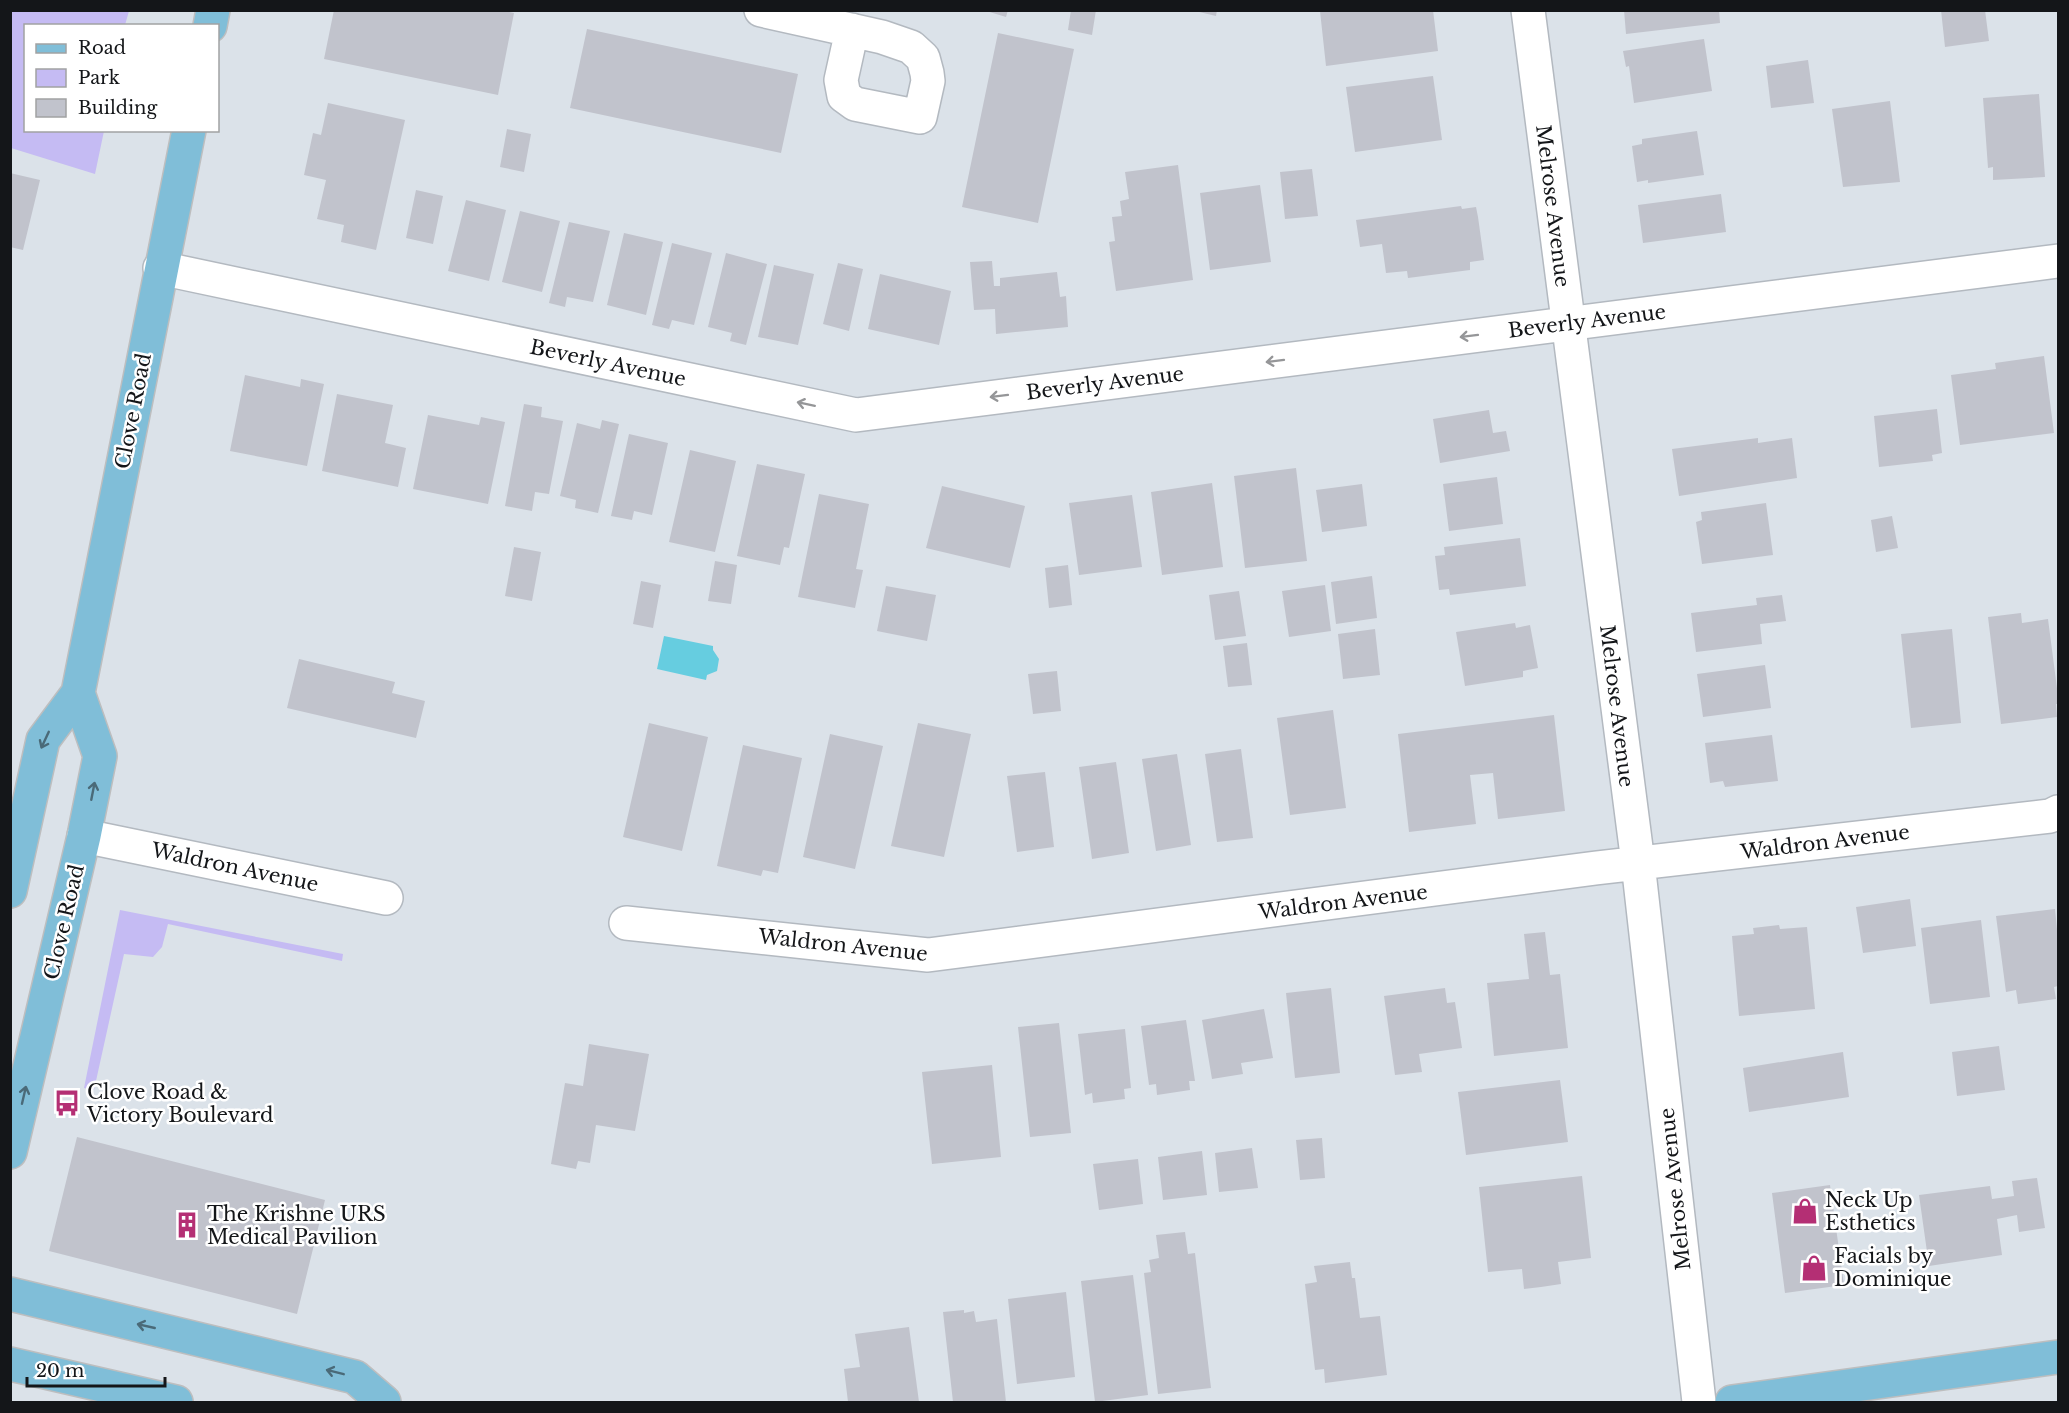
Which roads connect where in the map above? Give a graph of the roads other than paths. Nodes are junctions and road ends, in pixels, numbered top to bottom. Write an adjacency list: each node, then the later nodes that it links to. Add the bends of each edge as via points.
1 (761, 10): 3 (street)
2 (1528, 10): 7 (street, Melrose Avenue)
3 (852, 30)
4 (189, 132): 6 (main road, Clove Road)
5 (2058, 261): 7 (street, Beverly Avenue)
6 (160, 268): 7 (street, Beverly Avenue, one-way to 6, via 856,415); 8 (main road, Clove Road)
7 (1568, 323): 11 (street, Melrose Avenue)
8 (78, 693): 10 (main road, Clove Road, one-way to 8, via 100,756); 12 (main road, Clove Road, one-way to 12, via 43,740)
9 (2058, 812): 11 (street, Waldron Avenue, via 2050,816)
10 (84, 836): 13 (street, Waldron Avenue); 15 (main road, Clove Road, one-way to 10)
11 (1638, 863): 14 (street, Waldron Avenue, via 928,956); 21 (street, Melrose Avenue)
12 (10, 891)
13 (386, 898)
14 (626, 922)
15 (10, 1152)
16 (10, 1294): 20 (main road, one-way to 16, via 355,1377)
17 (2058, 1357): 22 (main road)
18 (10, 1364): 19 (main road)
19 (176, 1402)
20 (384, 1402)
21 (1699, 1402)
22 (1731, 1402)

